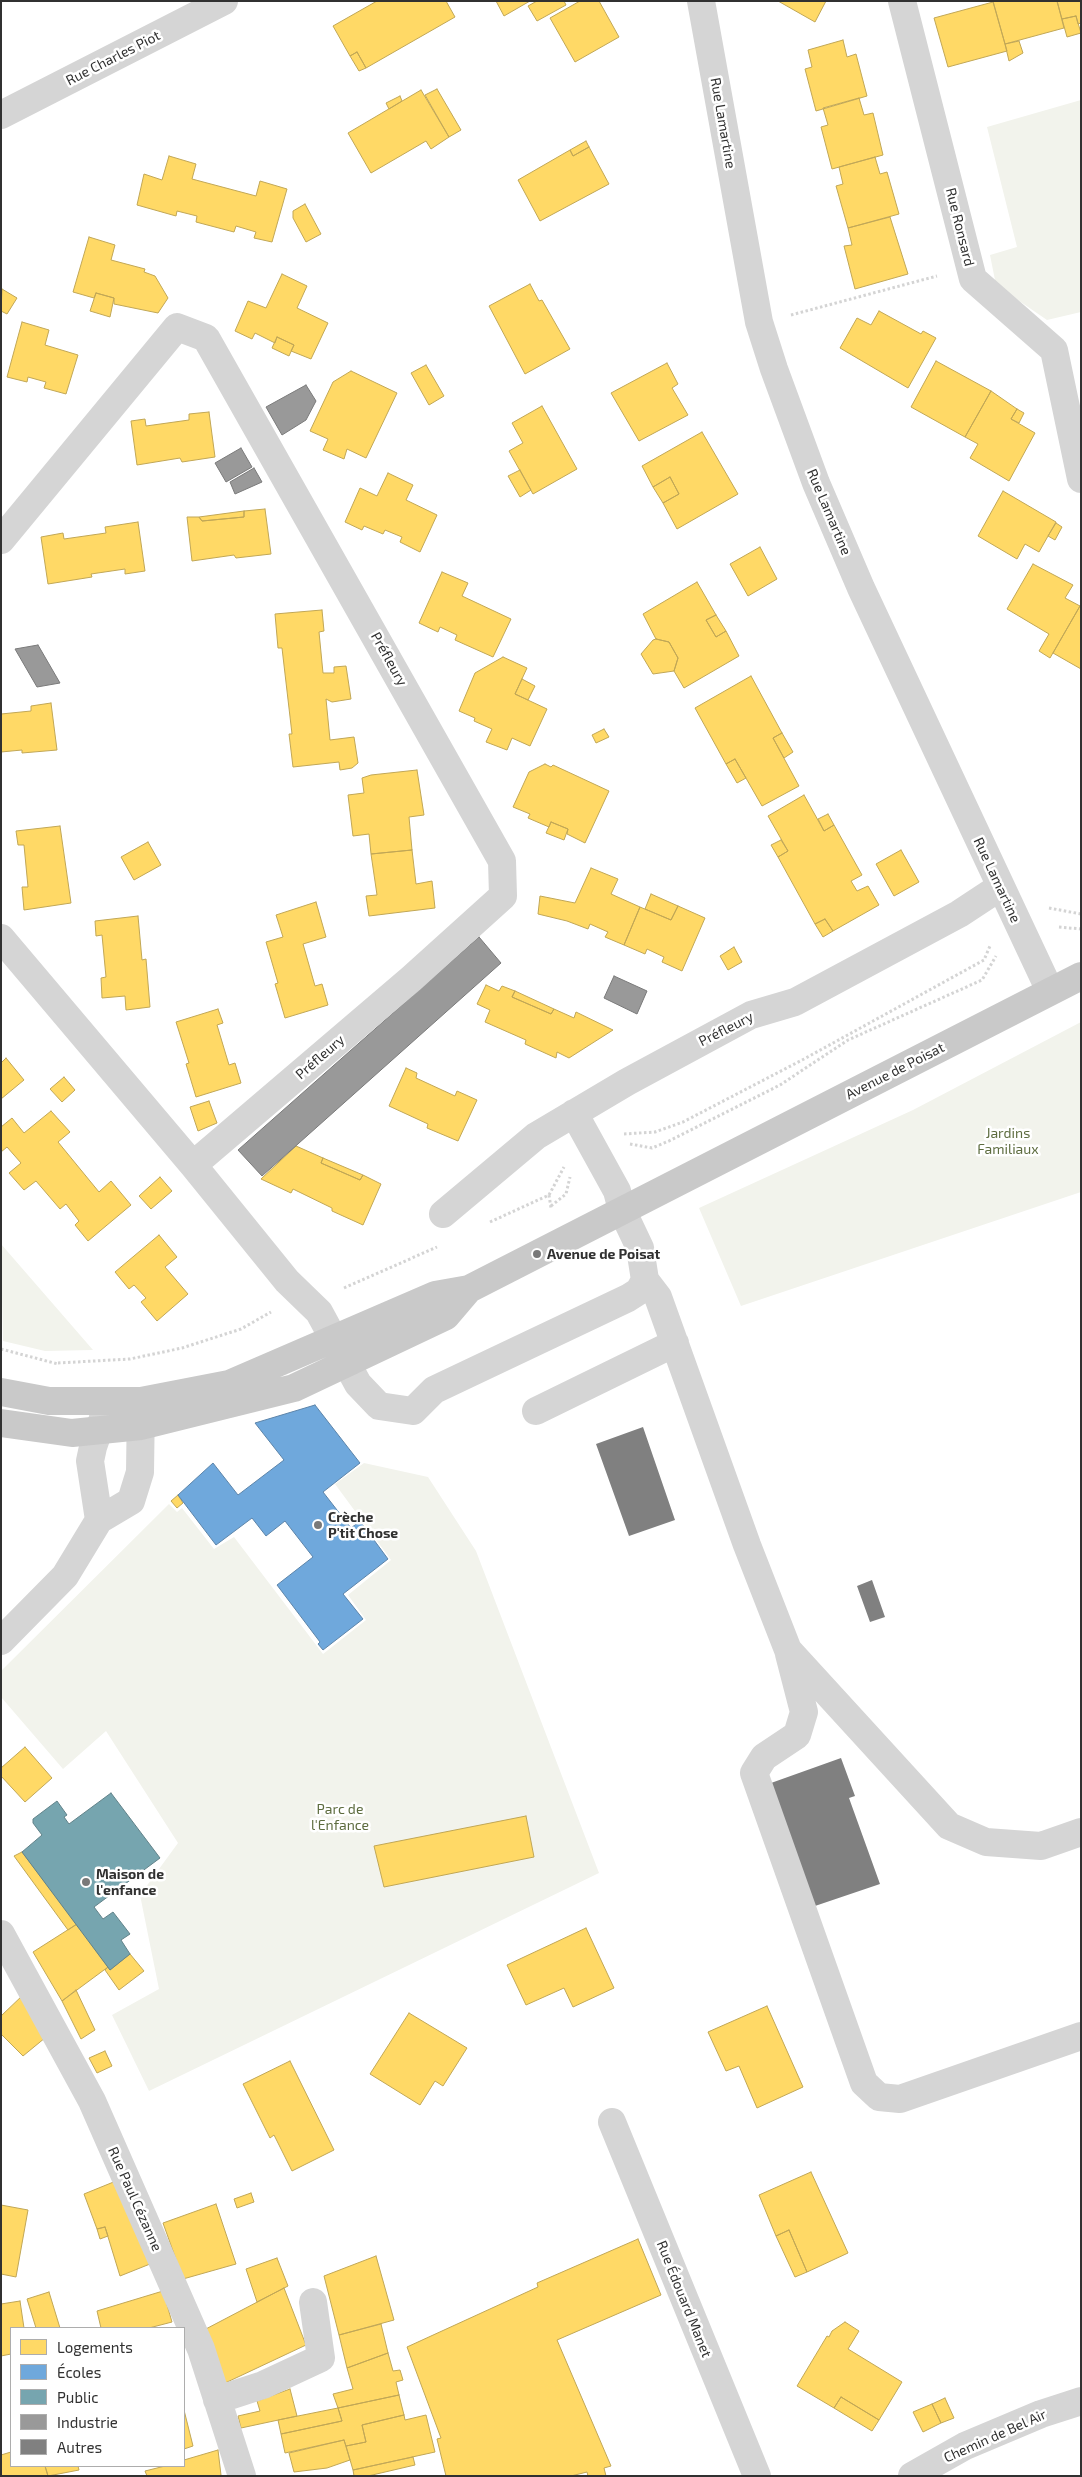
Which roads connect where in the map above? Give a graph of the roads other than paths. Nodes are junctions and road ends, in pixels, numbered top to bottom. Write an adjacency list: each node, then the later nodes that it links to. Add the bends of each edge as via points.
1 (224, 1): 4 (street, Rue Charles Piot)
2 (701, 1): 7 (street, Rue Lamartine, via 759,322 816,483 861,588)
3 (902, 1): 5 (street, Rue Ronsard, via 973,279 1054,350)
4 (1, 115)
5 (1081, 480)
6 (1, 540): 12 (street, Préfleury, via 177,327 206,338 502,861 503,896)
7 (1000, 887): 10 (street, Rue Lamartine); 11 (street, Préfleury, via 959,914 795,1002 751,1015)
8 (1, 938): 12 (street)
9 (1081, 976): 10 (main road, Avenue de Poisat)
10 (1050, 991): 13 (main road, Avenue de Poisat)
11 (574, 1113): 13 (street, via 617,1191); 14 (street, Préfleury, via 536,1136)
12 (194, 1165): 17 (street, via 288,1281 319,1312)
13 (622, 1210): 15 (street, via 640,1248); 16 (main road, Avenue de Poisat)
14 (443, 1214)
15 (645, 1280): 18 (street, via 658,1297); 19 (street, via 639,1291 628,1298 434,1390 412,1411 379,1406 358,1384)
16 (469, 1289): 17 (main road, Avenue de Poisat, via 435,1295); 19 (main road, Avenue de Poisat, via 446,1316)
17 (333, 1338): 19 (street); 23 (main road, Avenue de Poisat, via 229,1384)
18 (675, 1343): 22 (street); 28 (street)
19 (348, 1364): 23 (main road, Avenue de Poisat, via 294,1388)
20 (1, 1392): 21 (main road, Avenue de Poisat, via 49,1402)
21 (109, 1401): 23 (main road, Avenue de Poisat); 25 (street)
22 (536, 1411)
23 (141, 1413): 25 (main road, Avenue de Poisat); 26 (street, via 140,1472 131,1501)
24 (1, 1423): 25 (main road, Avenue de Poisat, via 72,1433)
25 (100, 1430): 26 (street, via 90,1461)
26 (99, 1520): 27 (street, via 65,1576)
27 (1, 1641)
28 (788, 1650): 29 (street, via 949,1826 986,1842 1041,1846); 31 (street, via 804,1712 797,1735 764,1757 754,1773 864,2083 879,2097 900,2099)
29 (1081, 1832)
30 (1, 1934): 34 (street, Rue Paul Cézanne, via 92,2101 201,2349)
31 (1081, 2036)
32 (612, 2122): 37 (street, Rue Édouard Manet)
33 (313, 2302): 34 (street, via 321,2358 263,2385)
34 (218, 2400): 36 (street, Rue Paul Cézanne)
35 (1081, 2401): 38 (street, Chemin de Bel Air, via 965,2446)
36 (242, 2476)
37 (756, 2476)
38 (912, 2476)

